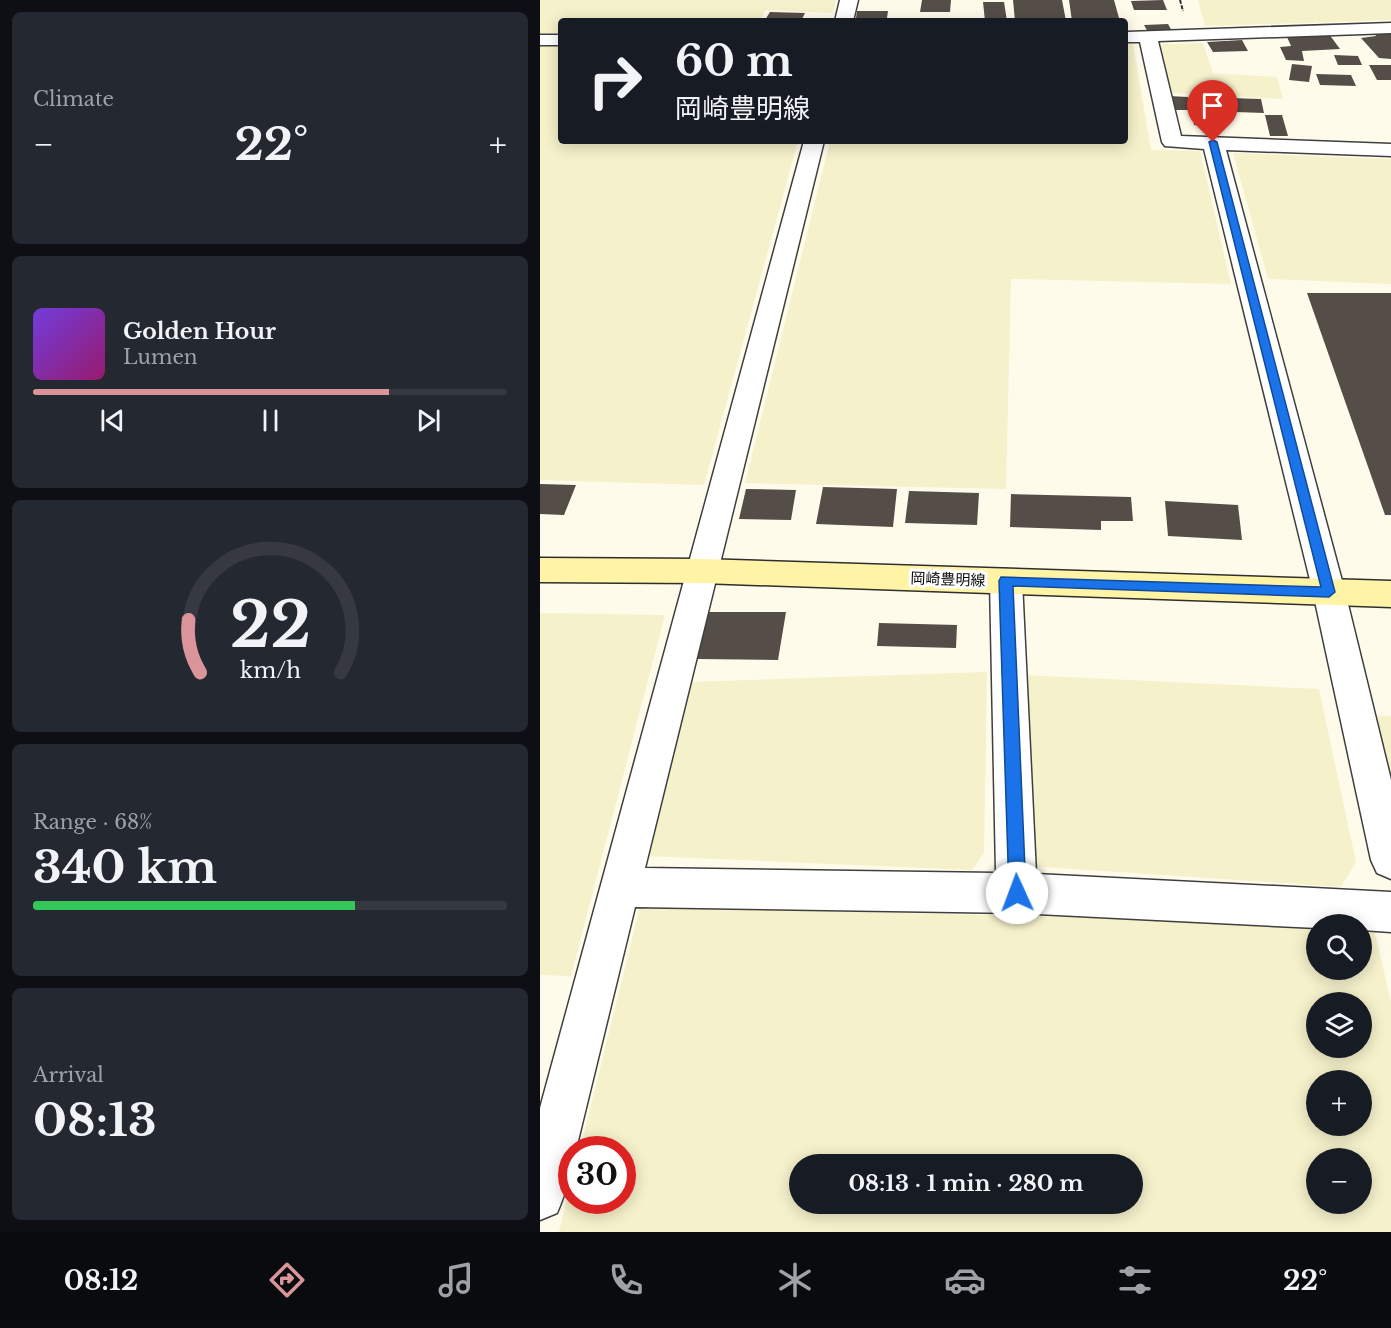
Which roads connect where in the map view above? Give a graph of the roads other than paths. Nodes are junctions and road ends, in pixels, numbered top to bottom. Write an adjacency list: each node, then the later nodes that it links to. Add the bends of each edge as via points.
1 (849, 0): 2 (street)
2 (845, 18)
3 (1391, 28): 5 (street)
4 (1128, 37): 5 (street)
5 (1148, 37): 8 (street, via 1172,142)
6 (540, 40): 7 (street)
7 (558, 40)
8 (1213, 142): 10 (street); 14 (street)
9 (813, 144): 12 (street)
10 (1391, 150)
11 (540, 570): 12 (main road, 岡崎豊明線)
12 (702, 571): 13 (main road, 岡崎豊明線); 17 (street)
13 (1006, 581): 14 (main road, 岡崎豊明線); 18 (street)
14 (1329, 592): 15 (main road, 岡崎豊明線); 16 (street)
15 (1391, 594)
16 (1389, 847)
17 (620, 887): 18 (street); 20 (street)
18 (1017, 893): 19 (street)
19 (1391, 912)
20 (540, 1196)

